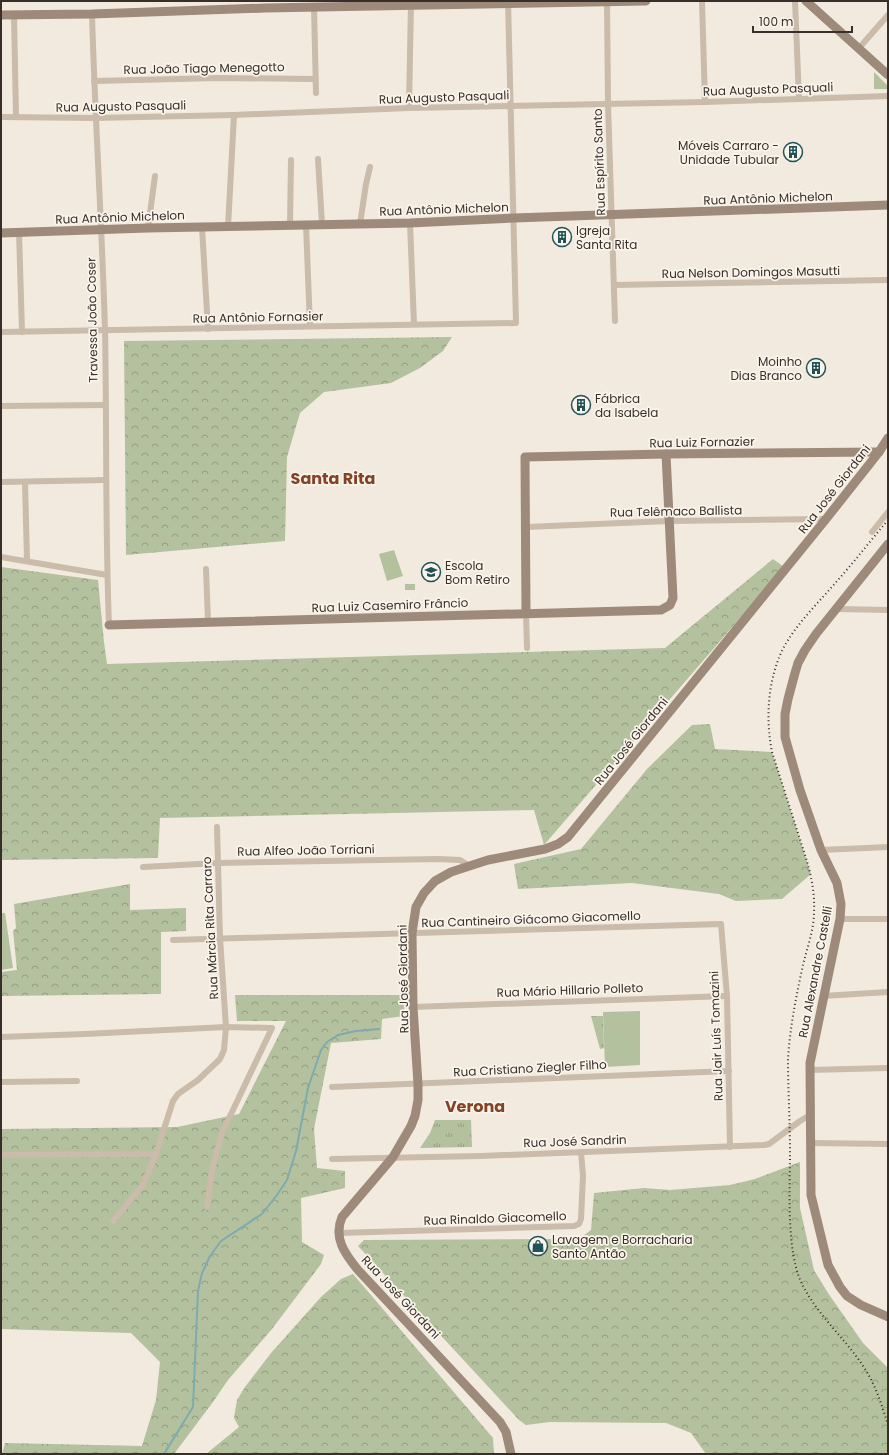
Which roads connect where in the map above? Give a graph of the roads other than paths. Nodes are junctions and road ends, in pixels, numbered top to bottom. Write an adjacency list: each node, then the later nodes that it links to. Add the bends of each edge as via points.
1 (607, 1): 2 (street); 7 (street); 21 (street, Rua Espírito Santo)
2 (646, 1)
3 (702, 1): 20 (street)
4 (795, 1): 19 (street)
5 (806, 1): 13 (street)
6 (411, 3): 7 (street); 8 (street); 23 (street)
7 (508, 3): 22 (street)
8 (314, 4): 9 (street); 15 (street)
9 (92, 14): 11 (street); 16 (street, Travessa João Coser)
10 (1, 15): 11 (street)
11 (14, 15): 25 (street)
12 (888, 15): 13 (street)
13 (859, 48): 14 (street)
14 (888, 75)
15 (315, 79): 16 (street, Rua João Tiago Menegotto); 17 (street)
16 (94, 81): 27 (street, Travessa João Coser)
17 (316, 93)
18 (888, 96): 19 (street, Rua Augusto Pasquali)
19 (799, 99): 20 (street, Rua Augusto Pasquali)
20 (705, 102): 21 (street, Rua Augusto Pasquali)
21 (608, 104): 22 (street, Rua Augusto Pasquali); 33 (street, Rua Espírito Santo)
22 (510, 106): 23 (street, Rua Augusto Pasquali); 34 (street)
23 (409, 108): 24 (street, Rua Augusto Pasquali)
24 (234, 115): 27 (street, Rua Augusto Pasquali); 40 (street)
25 (16, 117): 26 (street, Rua Augusto Pasquali); 27 (street, Rua Augusto Pasquali)
26 (1, 118)
27 (95, 118): 43 (street, Travessa João Coser)
28 (318, 159): 36 (street)
29 (291, 160): 38 (street)
30 (370, 167): 37 (street)
31 (155, 176): 42 (street)
32 (888, 206): 33 (street, Rua Antônio Michelon)
33 (612, 215): 34 (street, Rua Antônio Michelon); 47 (street, Rua Espírito Santo)
34 (514, 218): 35 (street, Rua Antônio Michelon); 49 (street, Rua Antônio Fornasier, via 516,323)
35 (410, 223): 37 (street, Rua Antônio Michelon); 49 (street)
36 (322, 224): 37 (street, Rua Antônio Michelon); 39 (street, Rua Antônio Michelon)
37 (360, 224)
38 (290, 225): 39 (street, Rua Antônio Michelon); 40 (street, Rua Antônio Michelon)
39 (306, 225): 50 (street)
40 (228, 226): 41 (street, Rua Antônio Michelon)
41 (202, 227): 42 (street, Rua Antônio Michelon); 51 (street)
42 (148, 228): 43 (street, Rua Antônio Michelon)
43 (101, 230): 44 (street, Rua Antônio Michelon); 52 (street, Travessa João Coser)
44 (19, 232): 45 (street, Rua Antônio Michelon); 54 (street)
45 (1, 233)
46 (888, 280): 47 (street, Rua Nelson Domingos Masutti)
47 (614, 285): 48 (street, Rua Espírito Santo)
48 (615, 321)
49 (414, 324): 50 (street, Rua Antônio Fornasier)
50 (310, 326): 51 (street, Rua Antônio Fornasier)
51 (208, 329): 52 (street, Rua Antônio Fornasier)
52 (105, 330): 54 (street, Rua Antônio Fornasier); 55 (street, Travessa João Coser)
53 (1, 332): 54 (street, Rua Antônio Fornasier)
54 (22, 332)
55 (105, 405): 56 (street); 60 (street, Travessa João Coser)
56 (1, 406)
57 (888, 438): 58 (street, Rua José Giordani)
58 (879, 452): 59 (street, Rua Luiz Fornazier); 64 (street, Rua José Giordani)
59 (666, 454): 65 (street); 66 (street, Rua Luiz Fornazier, via 525,457)
60 (106, 480): 62 (street); 72 (street, Travessa João Coser)
61 (1, 482): 62 (street)
62 (25, 482): 70 (street)
63 (888, 512): 67 (street)
64 (826, 519): 65 (street, Rua Telêmaco Ballista); 83 (street, Rua José Giordani, via 568,837 545,849)
65 (669, 521): 66 (street, Rua Telêmaco Ballista); 75 (street, Rua Luiz Casemiro Frâncio, via 673,598 670,605 661,610)
66 (526, 527): 75 (street)
67 (872, 532)
68 (888, 544): 73 (street, Rua Alexandre Castelli)
69 (1, 556): 70 (street)
70 (27, 560): 72 (street)
71 (206, 569): 76 (street)
72 (107, 575): 77 (street, Travessa João Coser)
73 (837, 609): 74 (street); 81 (street, Rua Alexandre Castelli, via 816,634 798,663 785,714 785,737)
74 (888, 610)
75 (526, 614): 76 (street, Rua Luiz Casemiro Frâncio); 78 (street)
76 (208, 622): 77 (street, Rua Luiz Casemiro Frâncio)
77 (110, 624)
78 (527, 648)
79 (217, 827): 82 (street, Rua Márcia Rita Carraro)
80 (888, 847): 81 (street)
81 (821, 850): 85 (street, Rua Alexandre Castelli, via 837,883 841,904)
82 (218, 863): 83 (street, Rua Alfeo João Torriani, via 438,859 460,860); 84 (street, Rua Alfeo João Torriani); 89 (street, Rua Márcia Rita Carraro)
83 (468, 865): 88 (street, Rua José Giordani, via 435,881 424,893 416,907)
84 (143, 867)
85 (840, 919): 86 (street); 93 (street, Rua Alexandre Castelli)
86 (888, 919)
87 (721, 924): 88 (street, Rua Cantineiro Giácomo Giacomello); 92 (street, Rua Jair Luís Tomazini)
88 (412, 933): 89 (street, Rua Cantineiro Giácomo Giacomello); 94 (street, Rua José Giordani)
89 (220, 938): 90 (street, Rua Cantineiro Giácomo Giacomello); 95 (street, Rua Márcia Rita Carraro)
90 (173, 940)
91 (888, 992): 93 (street)
92 (727, 996): 94 (street, Rua Mário Hillario Polleto); 98 (street, Rua Jair Luís Tomazini)
93 (823, 996): 99 (street, Rua Alexandre Castelli)
94 (413, 1006): 102 (street, Rua José Giordani)
95 (226, 1027): 96 (street); 109 (street, Rua Márcia Rita Carraro, via 224,1050 220,1059 173,1101); 113 (street, via 272,1028 222,1133 212,1170)
96 (1, 1037)
97 (888, 1068): 99 (street)
98 (729, 1070): 102 (street, Rua Cristiano Ziegler Filho); 107 (street, Rua Jair Luís Tomazini)
99 (809, 1070): 104 (street, Rua Alexandre Castelli)
100 (77, 1081): 101 (street)
101 (1, 1082)
102 (418, 1084): 103 (street, Rua Cristiano Ziegler Filho); 111 (street, Rua José Giordani, via 415,1116)
103 (332, 1087)
104 (810, 1115): 105 (street, Rua Alexandre Castelli); 107 (street, Rua José Sandrin, via 769,1144)
105 (810, 1143): 106 (street); 116 (street, Rua Alexandre Castelli, via 812,1195 828,1266 847,1296 861,1306)
106 (888, 1144)
107 (730, 1147): 108 (street, Rua José Sandrin)
108 (581, 1152): 111 (street, Rua José Sandrin); 115 (street, Rua Rinaldo Giacomello, via 581,1220 574,1226)
109 (156, 1154): 110 (street); 114 (street, Rua Márcia Rita Carraro, via 143,1184)
110 (1, 1155)
111 (393, 1157): 112 (street, Rua José Sandrin); 115 (street, Rua José Giordani, via 342,1217)
112 (332, 1159)
113 (207, 1207)
114 (113, 1221)
115 (338, 1234): 117 (street, Rua José Giordani, via 340,1244 358,1270 500,1422 506,1432)
116 (888, 1317)
117 (511, 1454)

